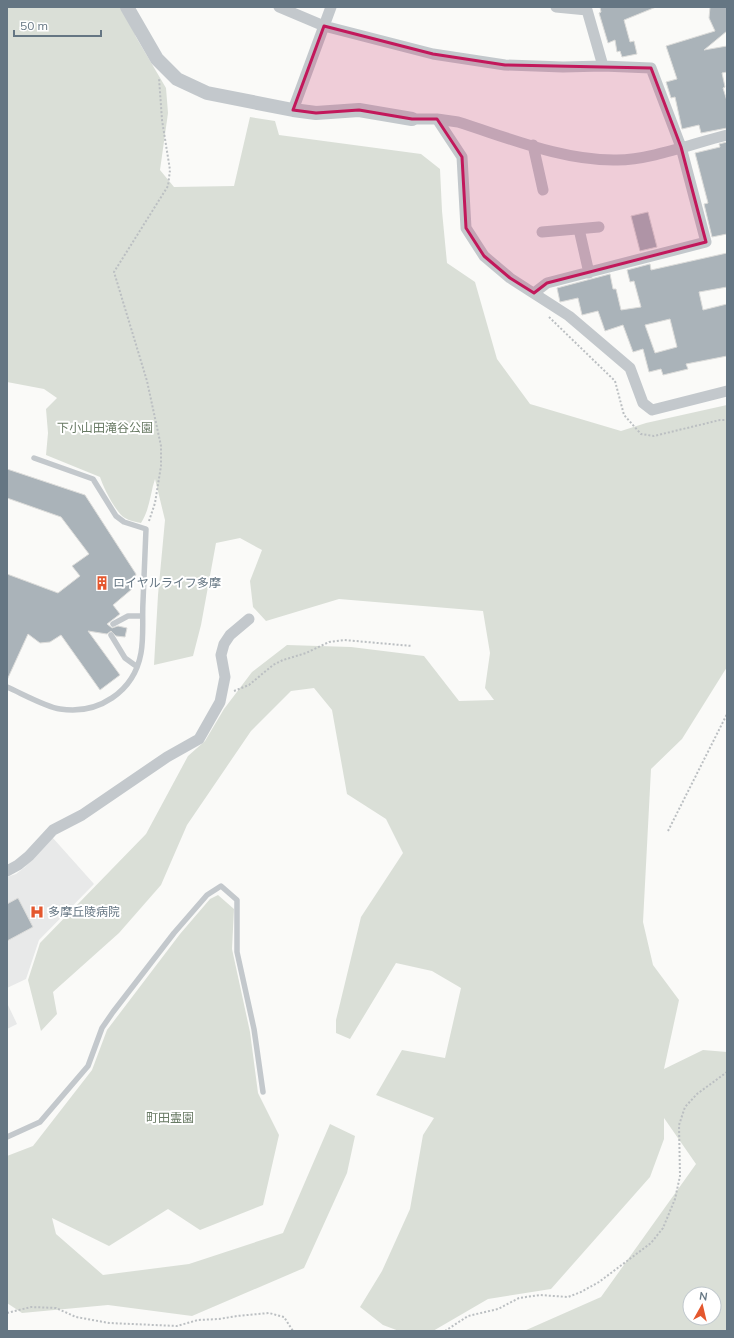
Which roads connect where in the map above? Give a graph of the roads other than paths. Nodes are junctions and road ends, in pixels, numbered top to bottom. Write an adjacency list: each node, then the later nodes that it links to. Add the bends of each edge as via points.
1 (127, 7): 7 (street, via 157,59 177,79 207,93)
2 (280, 7): 5 (street)
3 (331, 7): 5 (street)
4 (556, 7): 6 (street, via 587,10)
5 (324, 26): 6 (street, via 433,54 505,65); 7 (street)
6 (603, 66): 12 (street, via 650,68)
7 (293, 110): 8 (street, via 316,113 359,110)
8 (412, 118): 9 (street)
9 (437, 118): 11 (street); 18 (street, via 462,157 466,228 484,256 510,278)
10 (727, 135): 12 (street)
11 (533, 145): 12 (street, via 584,159 619,160 650,156); 13 (street)
12 (681, 147): 17 (street, via 706,242)
13 (543, 190)
14 (599, 227): 15 (street)
15 (579, 229): 16 (street); 17 (street)
16 (542, 232)
17 (589, 272): 18 (street, via 547,283)
18 (534, 293): 19 (street, via 569,316 630,368 643,403 652,410)
19 (727, 391)
20 (34, 458): 21 (lane, via 94,479 116,516 124,522 146,529)
21 (142, 616): 23 (lane, via 128,616); 25 (lane, via 141,654)
22 (249, 619): 27 (street, via 230,635 224,644 221,655 225,677 220,702 200,739 167,757 82,815 53,830 29,856)
23 (113, 624)
24 (111, 635): 25 (lane, via 125,658)
25 (136, 666): 26 (lane, via 125,688 113,699 96,707 76,711 58,709)
26 (7, 687)
27 (7, 872)
28 (263, 1092): 29 (lane, via 254,1029 237,952 237,900 221,886 207,895 174,933 113,1012 102,1028 88,1066 40,1122)
29 (7, 1137)

